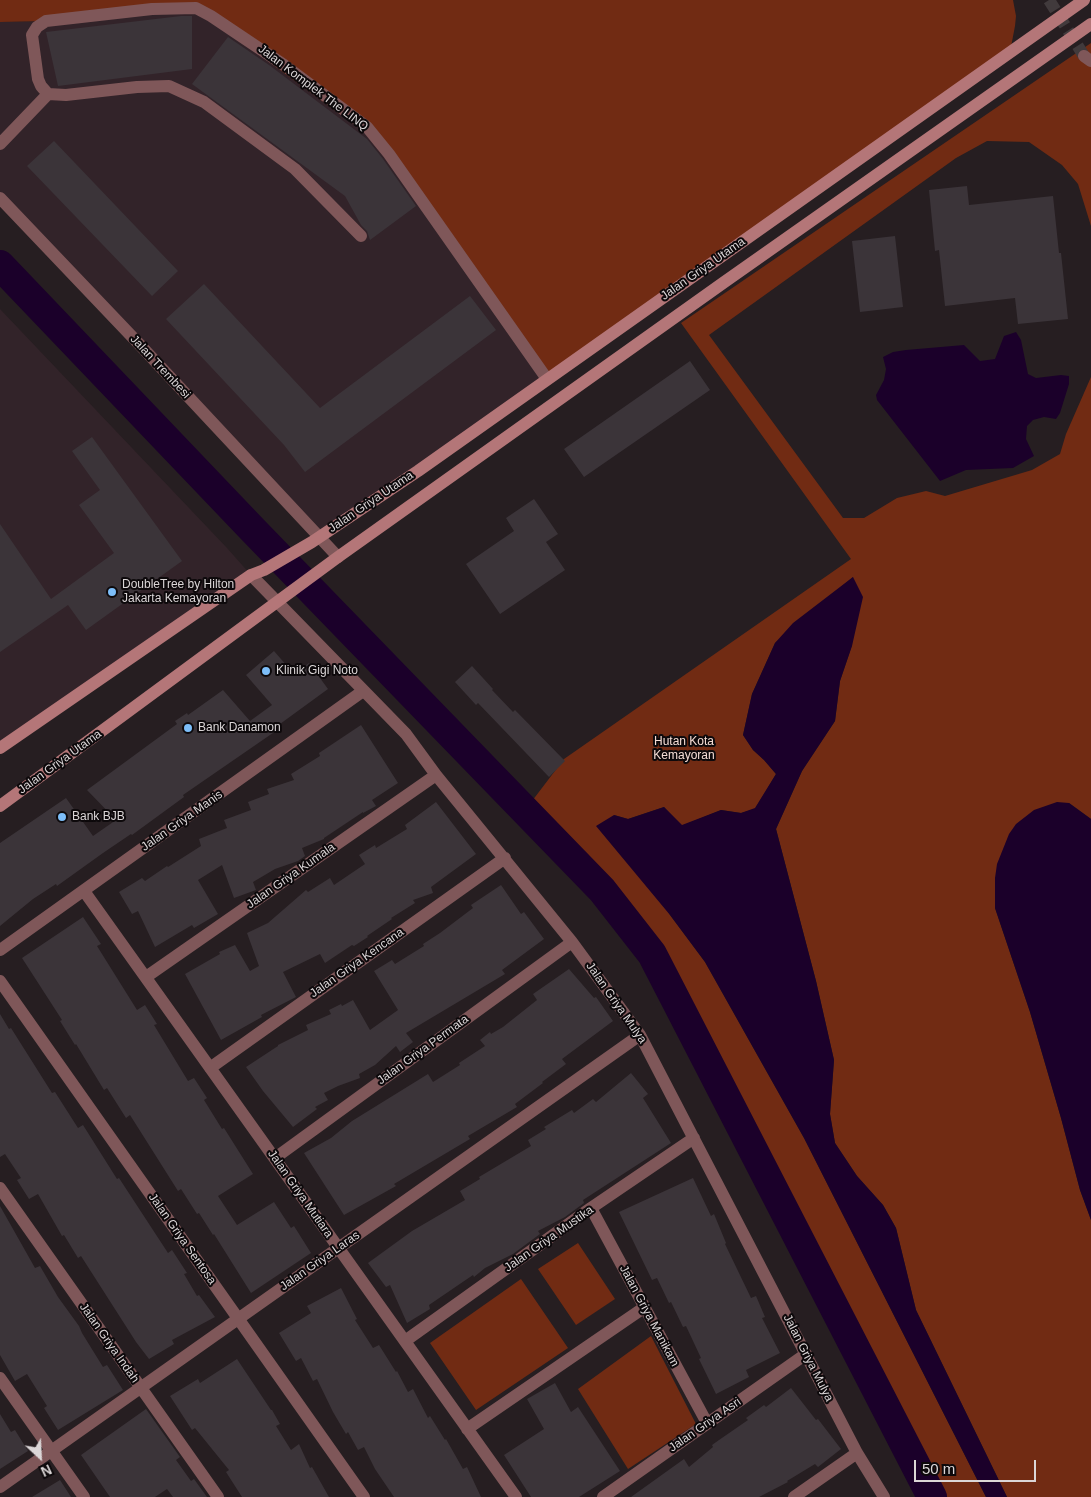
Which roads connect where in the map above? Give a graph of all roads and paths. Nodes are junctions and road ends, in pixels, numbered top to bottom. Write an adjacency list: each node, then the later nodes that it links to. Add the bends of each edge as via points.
1 (1084, 0): 7 (main road, Jalan Griya Utama)
2 (1091, 24): 9 (main road, Jalan Griya Utama)
3 (48, 94): 4 (street); 6 (street, via 169,86 204,102 295,169); 7 (street, Jalan Komplek The LINQ, via 38,79 32,35 37,26 46,21 152,9 196,8 212,16 367,127)
4 (0, 144)
5 (0, 198): 8 (street, Jalan Trembesi)
6 (361, 236)
7 (547, 379): 8 (main road, Jalan Griya Utama)
8 (316, 539): 9 (street, Jalan Griya Utama); 10 (main road, Jalan Griya Utama)
9 (336, 559): 11 (main road, Jalan Griya Utama)
10 (251, 575): 11 (street, Jalan Griya Mulya); 13 (main road, Jalan Griya Utama)
11 (281, 600): 12 (street, Jalan Griya Mulya); 15 (main road, Jalan Griya Utama)
12 (364, 691): 14 (street, Jalan Griya Mulya, via 406,734); 17 (street, Jalan Griya Manis)
13 (0, 748)
14 (436, 775): 16 (street, Jalan Griya Mulya); 20 (street, Jalan Griya Kumala)
15 (0, 806)
16 (505, 858): 18 (street, Jalan Griya Mulya); 23 (street, Jalan Griya Kencana)
17 (84, 891): 19 (street, Jalan Griya Manis); 20 (street, Jalan Griya Mutiara)
18 (572, 942): 22 (street, Jalan Griya Mulya); 25 (street, Jalan Griya Permata)
19 (0, 950)
20 (146, 977): 23 (street, Jalan Griya Mutiara)
21 (0, 981): 30 (street, Jalan Griya Sentosa)
22 (640, 1035): 24 (street, Jalan Griya Mulya); 28 (street, Jalan Griya Laras)
23 (210, 1068): 25 (street, Jalan Griya Mutiara)
24 (694, 1138): 27 (street, Jalan Griya Mustika); 32 (street, Jalan Griya Mulya)
25 (275, 1158): 28 (street, Jalan Griya Mutiara)
26 (0, 1188): 34 (street, Jalan Griya Indah)
27 (591, 1208): 29 (street, Jalan Griya Manikam); 31 (street, Jalan Griya Mustika)
28 (338, 1248): 30 (street, Jalan Griya Laras); 31 (street, Jalan Griya Mutiara)
29 (644, 1307): 35 (street, Jalan Griya Manikam); 36 (street)
30 (238, 1318): 34 (street, Jalan Griya Laras); 42 (street, Jalan Griya Sentosa)
31 (405, 1342): 36 (street, Jalan Griya Mutiara)
32 (806, 1354): 35 (street, Jalan Griya Asri); 38 (street, Jalan Griya Mulya)
33 (0, 1378): 37 (street)
34 (141, 1387): 37 (street, Jalan Griya Laras); 41 (street, Jalan Griya Indah)
35 (707, 1424): 44 (street, Jalan Griya Asri)
36 (467, 1429): 43 (street, Jalan Griya Mutiara)
37 (51, 1451): 39 (street, Jalan Griya Laras); 40 (street)
38 (857, 1453): 45 (street); 46 (street, Jalan Griya Mulya)
39 (0, 1487)
40 (84, 1497)
41 (218, 1497)
42 (364, 1497)
43 (516, 1497)
44 (603, 1497)
45 (794, 1497)
46 (884, 1497)

